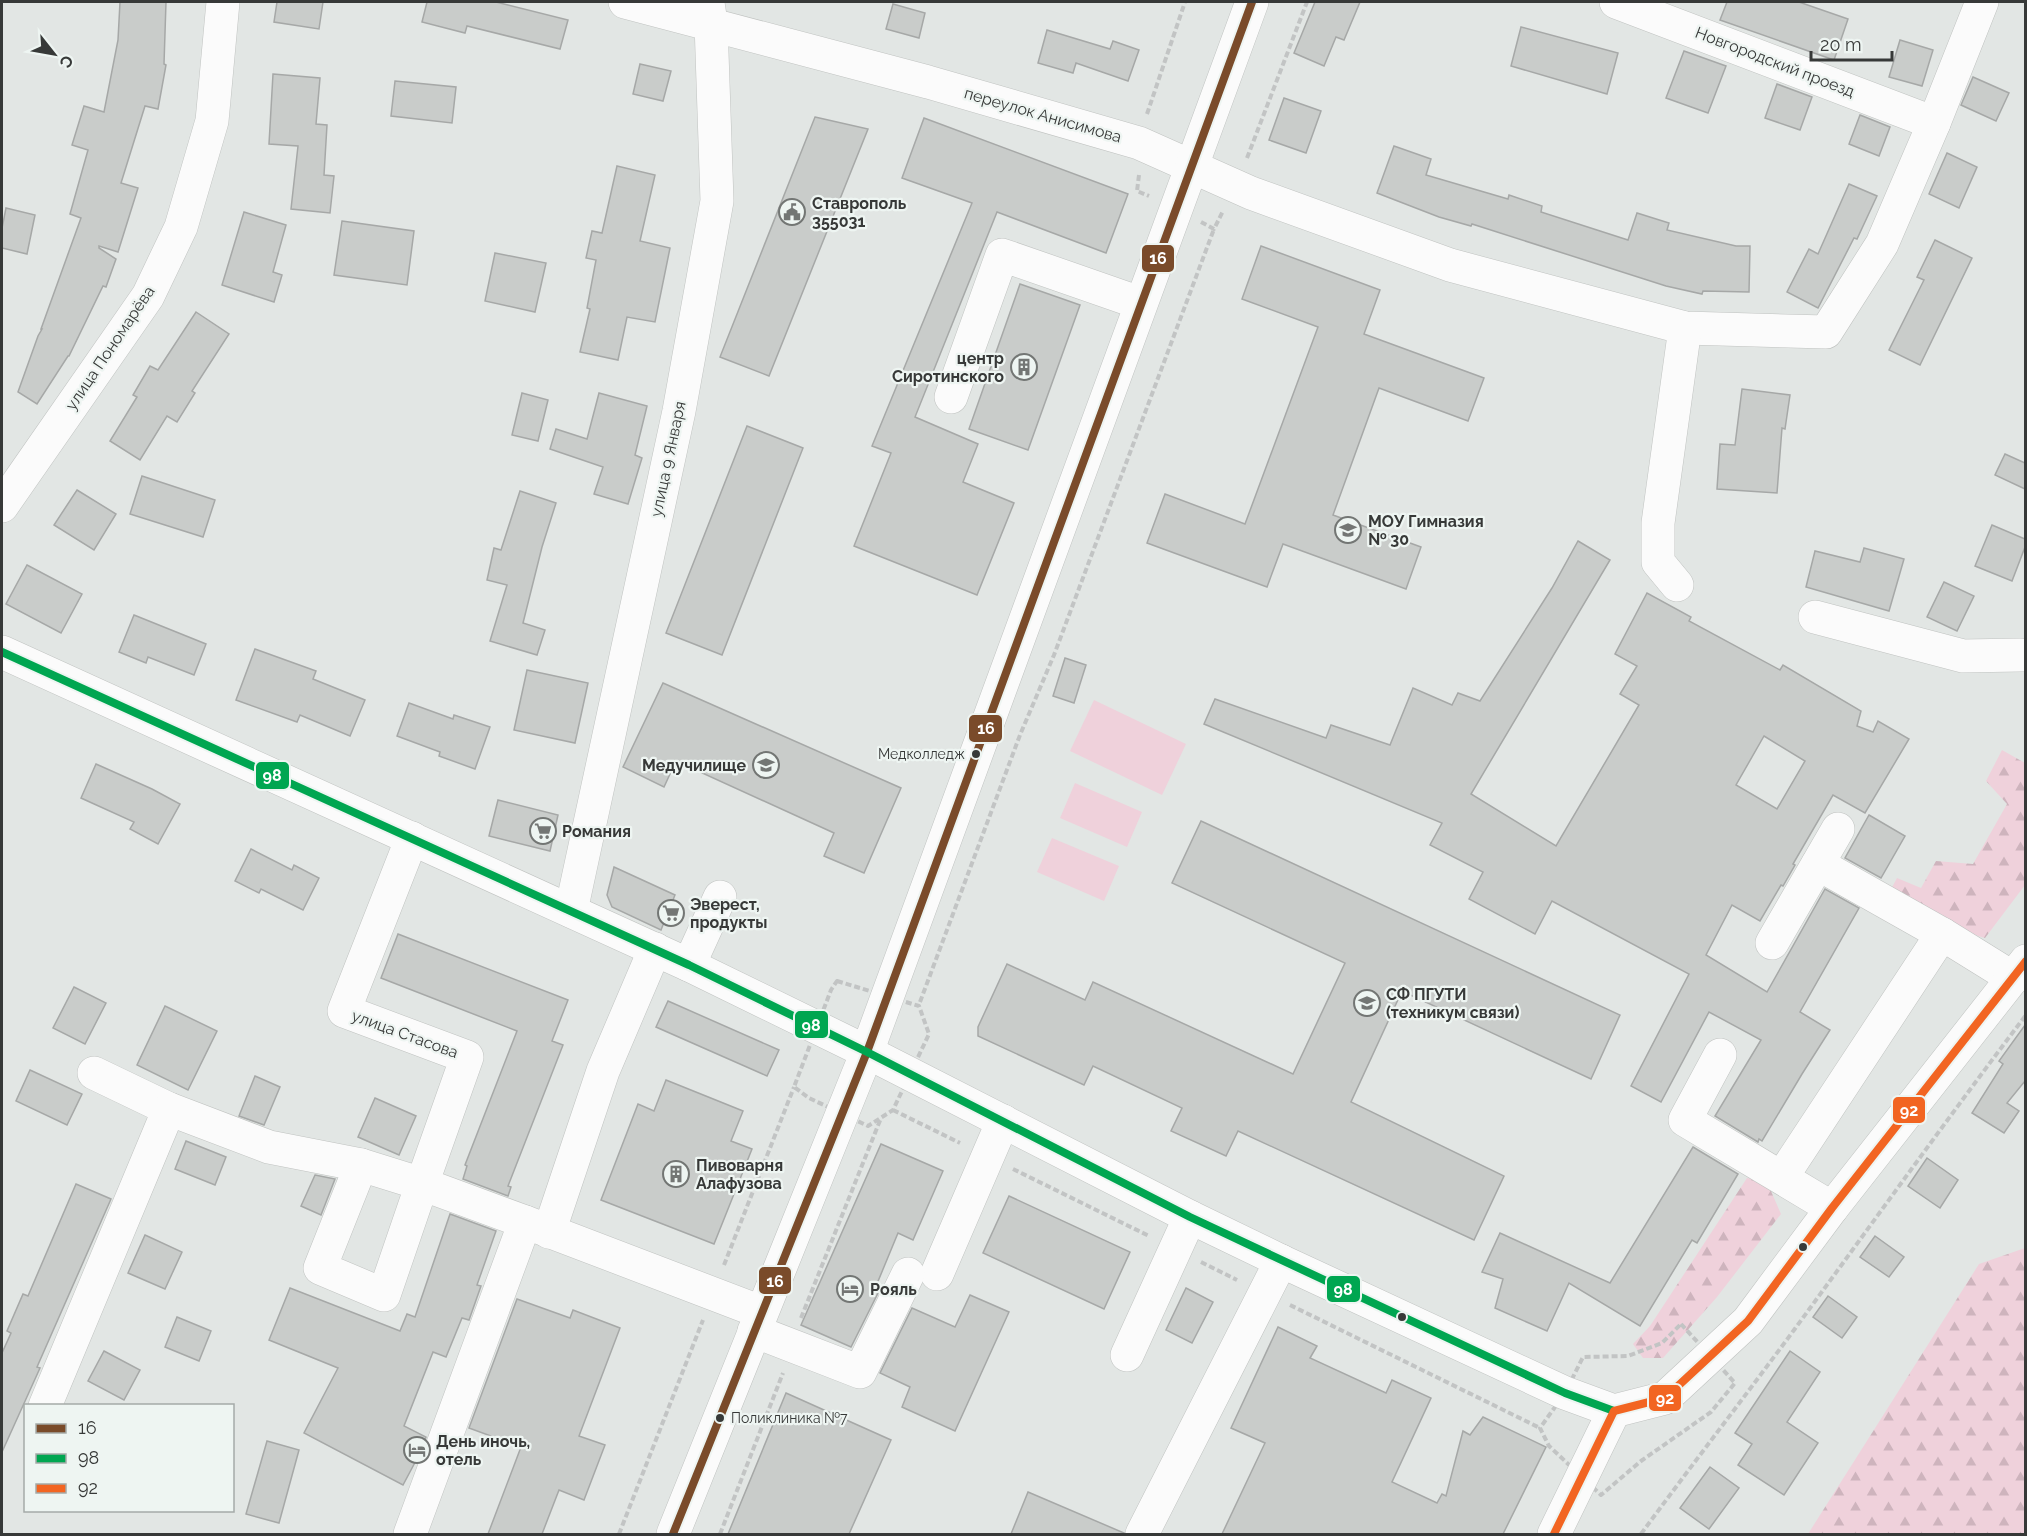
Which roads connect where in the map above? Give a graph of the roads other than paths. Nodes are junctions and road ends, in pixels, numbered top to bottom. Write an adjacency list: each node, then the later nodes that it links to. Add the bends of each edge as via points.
1 (223, 2): 12 (street, улица Пономарёва, via 212,121 181,227 148,296)
2 (625, 2): 6 (street, переулок Анисимова)
3 (1252, 2): 8 (street)
4 (1616, 2): 7 (street, Новгородский проезд)
5 (1982, 2): 7 (street)
6 (709, 12): 8 (street, переулок Анисимова, via 1128,140); 21 (street, улица 9 Января, via 717,201 679,411)
7 (1934, 123): 10 (street, переулок Анисимова, via 1882,244 1826,332)
8 (1190, 165): 9 (street); 10 (street, переулок Анисимова, via 1251,193 1449,265)
9 (1140, 303): 11 (street, via 1002,255); 27 (street)
10 (1685, 328): 13 (street, via 1658,523 1658,562)
11 (951, 397)
12 (2, 507)
13 (1677, 585)
14 (1815, 617): 16 (street, via 1963,656)
15 (2, 652): 18 (street)
16 (2024, 658)
17 (1838, 829): 19 (street)
18 (412, 838): 21 (street); 34 (street, улица Стасова, via 344,1011 467,1057)
19 (1818, 864): 22 (street); 23 (street)
20 (720, 897): 25 (street)
21 (571, 911): 24 (street)
22 (1942, 934): 26 (street); 33 (street)
23 (1772, 943)
24 (655, 949): 25 (street); 37 (street)
25 (689, 965): 27 (street)
26 (2019, 969): 35 (street)
27 (867, 1052): 31 (street); 39 (street)
28 (1720, 1055): 33 (street, via 1685,1120)
29 (94, 1073): 30 (street)
30 (169, 1109): 32 (street, via 269,1147); 41 (street)
31 (1003, 1121): 36 (street); 39 (street, via 922,1274 860,1372)
32 (362, 1165): 34 (street); 34 (street, via 320,1268 384,1295)
33 (1782, 1177): 35 (street)
34 (422, 1184): 37 (street)
35 (1833, 1208): 42 (street, via 1748,1322 1665,1398)
36 (1190, 1217): 38 (street); 40 (street)
37 (537, 1227): 39 (street); 43 (street)
38 (1281, 1261): 42 (street, via 1564,1393); 45 (street)
39 (758, 1321): 44 (street)
40 (1127, 1355)
41 (46, 1404)
42 (1614, 1411): 46 (street)
43 (410, 1534)
44 (673, 1534)
45 (1142, 1534)
46 (1554, 1534)

